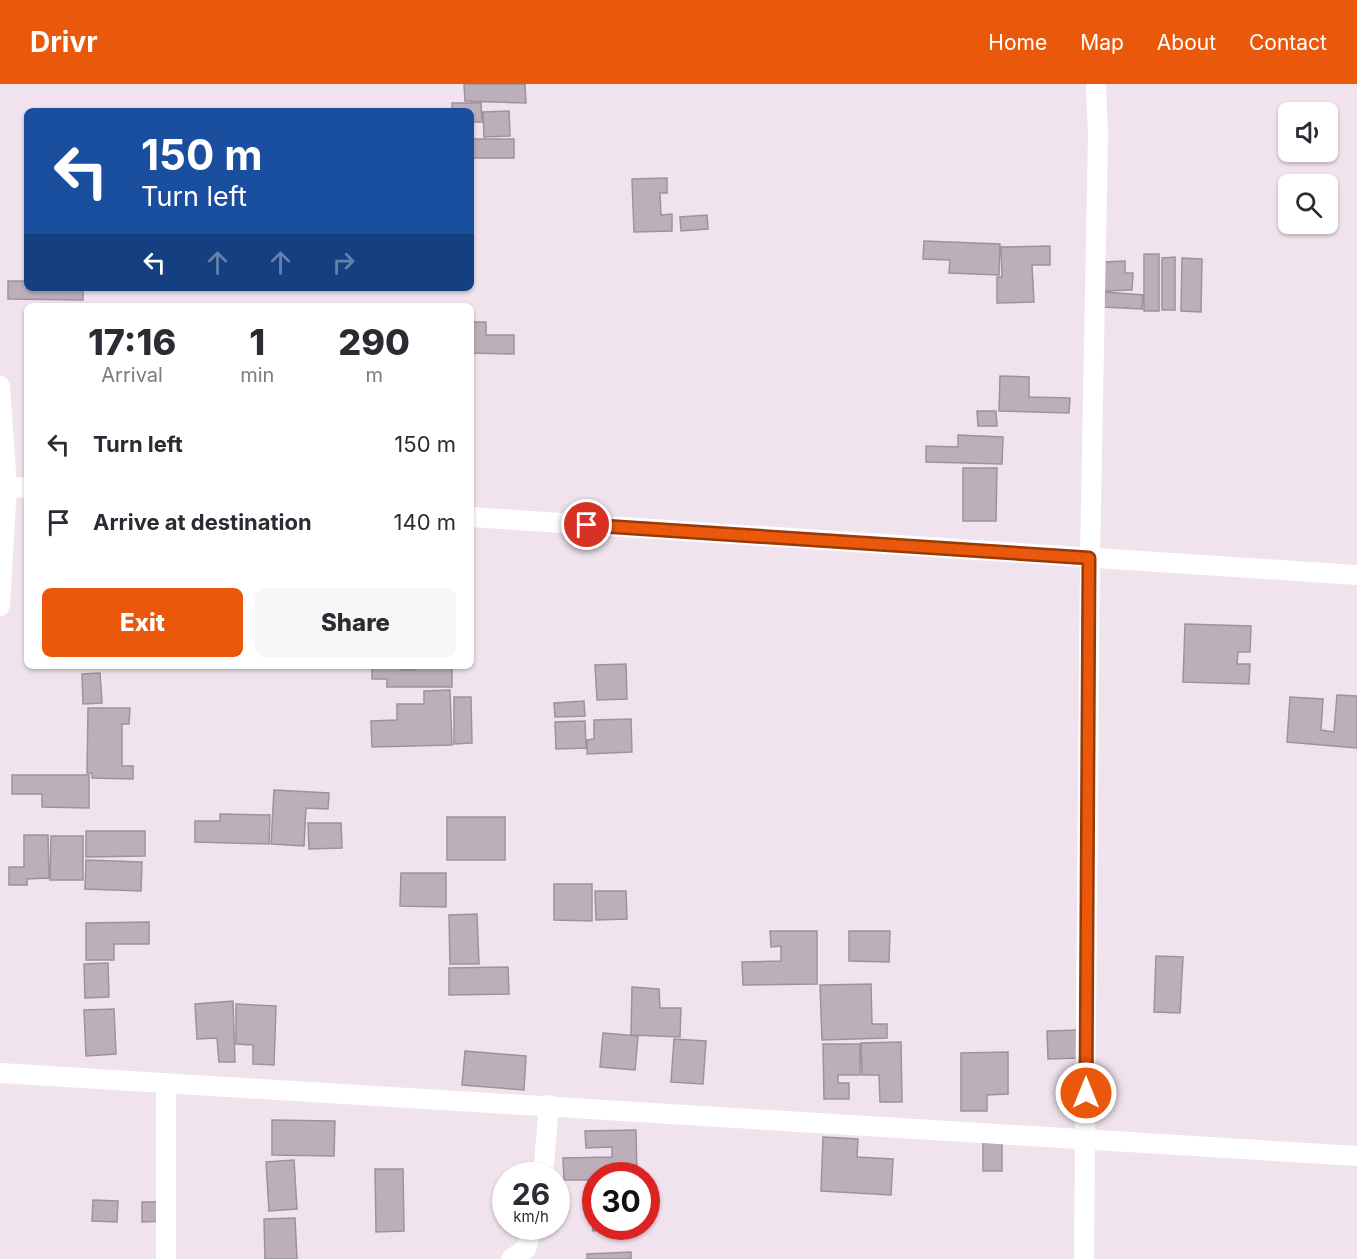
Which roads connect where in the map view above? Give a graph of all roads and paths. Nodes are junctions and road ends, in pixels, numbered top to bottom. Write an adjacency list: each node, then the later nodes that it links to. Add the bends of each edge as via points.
1 (1095, 84): 6 (street, via 1098,136)
2 (0, 387): 3 (street)
3 (4, 487): 4 (street); 8 (street)
4 (24, 488)
5 (474, 517): 6 (street)
6 (1089, 558): 7 (street); 12 (street)
7 (1357, 576)
8 (0, 606)
9 (0, 1073): 10 (street)
10 (166, 1083): 11 (street); 16 (street)
11 (549, 1106): 12 (street); 14 (street)
12 (1086, 1140): 13 (street); 18 (street)
13 (1357, 1156)
14 (544, 1162)
15 (528, 1240): 17 (street, via 526,1249)
16 (166, 1259)
17 (511, 1259)
18 (1084, 1259)

